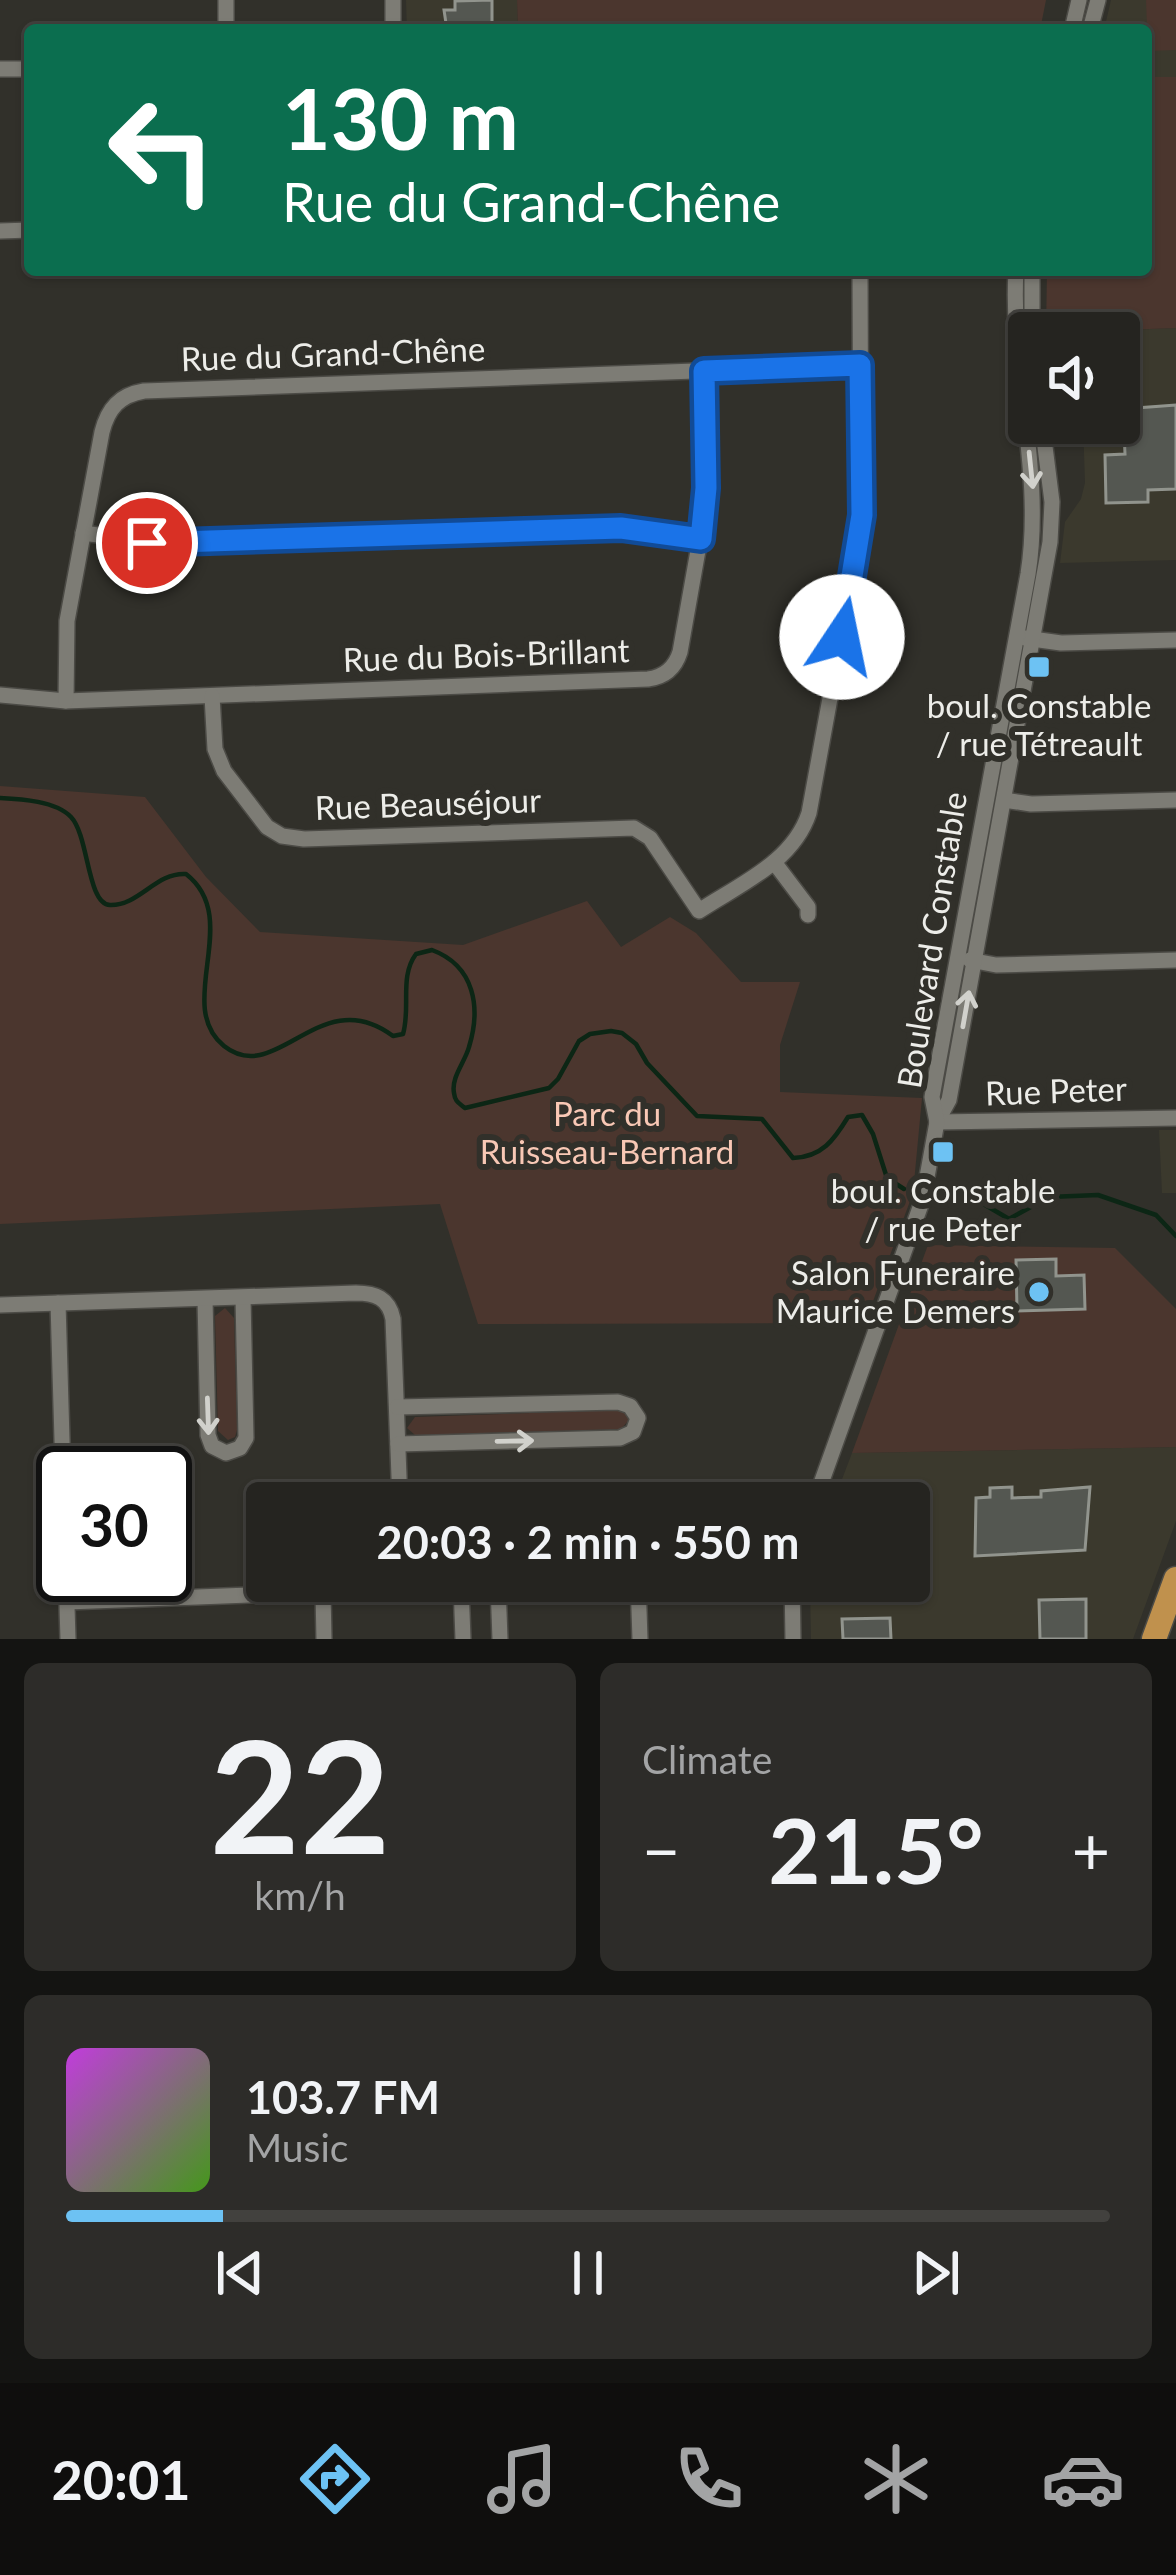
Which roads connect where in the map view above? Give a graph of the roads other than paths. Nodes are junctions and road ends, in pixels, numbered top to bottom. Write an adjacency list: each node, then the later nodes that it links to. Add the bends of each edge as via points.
1 (860, 276): 5 (street)
2 (1016, 276): 10 (street, Boulevard Constable, one-way to 10, via 1034,507)
3 (1032, 276): 4 (street)
4 (1033, 312)
5 (860, 365): 6 (street, Rue du Grand-Chêne); 17 (street, via 857,556 809,813)
6 (704, 371): 8 (street, Rue du Grand-Chêne, via 138,392 107,415); 9 (street, Rue du Bois-Brillant)
7 (1044, 444): 10 (street, Boulevard Constable, via 1052,521)
8 (83, 533): 9 (street, via 158,543 621,528); 14 (street, Rue du Grand-Chêne, via 65,640)
9 (701, 539): 13 (street, Rue du Bois-Brillant, via 678,656 658,677)
10 (1025, 638): 11 (street); 15 (street, Boulevard Constable); 19 (street, Boulevard Constable)
11 (1176, 640)
12 (0, 695): 14 (street, Rue du Bois-Brillant)
13 (212, 695): 14 (street, Rue du Bois-Brillant); 17 (street, Rue Beauséjour, via 218,760 277,834 634,828 650,838 699,911)
14 (66, 700)
15 (1004, 800): 16 (street); 19 (street, Boulevard Constable)
16 (1176, 800)
17 (774, 862): 18 (street)
18 (808, 915)
19 (966, 960): 20 (street); 22 (street, Boulevard Constable, via 949,1100)
20 (1176, 960)
21 (1176, 1118): 22 (street, Rue Peter)
22 (937, 1122): 31 (street, Boulevard Constable, via 923,1199)
23 (242, 1298): 24 (street); 24 (street, one-way to 23, via 209,1439 230,1453 246,1438); 27 (street, via 383,1299 393,1319)
24 (205, 1299): 25 (street)
25 (58, 1304): 26 (street); 29 (street)
26 (0, 1305)
27 (397, 1407): 28 (street); 28 (street, one-way to 27, via 620,1438 638,1418 618,1402)
28 (398, 1444): 30 (street)
29 (62, 1446)
30 (399, 1482)
31 (822, 1482)
32 (1176, 1579): 47 (main road)
33 (246, 1595): 34 (street)
34 (192, 1597)
35 (67, 1602): 41 (street)
36 (323, 1602): 42 (street)
37 (462, 1602): 43 (street)
38 (499, 1602): 44 (street)
39 (639, 1602): 45 (street)
40 (792, 1602): 46 (street)
41 (68, 1639)
42 (324, 1639)
43 (464, 1639)
44 (500, 1639)
45 (640, 1639)
46 (793, 1639)
47 (1154, 1639)

